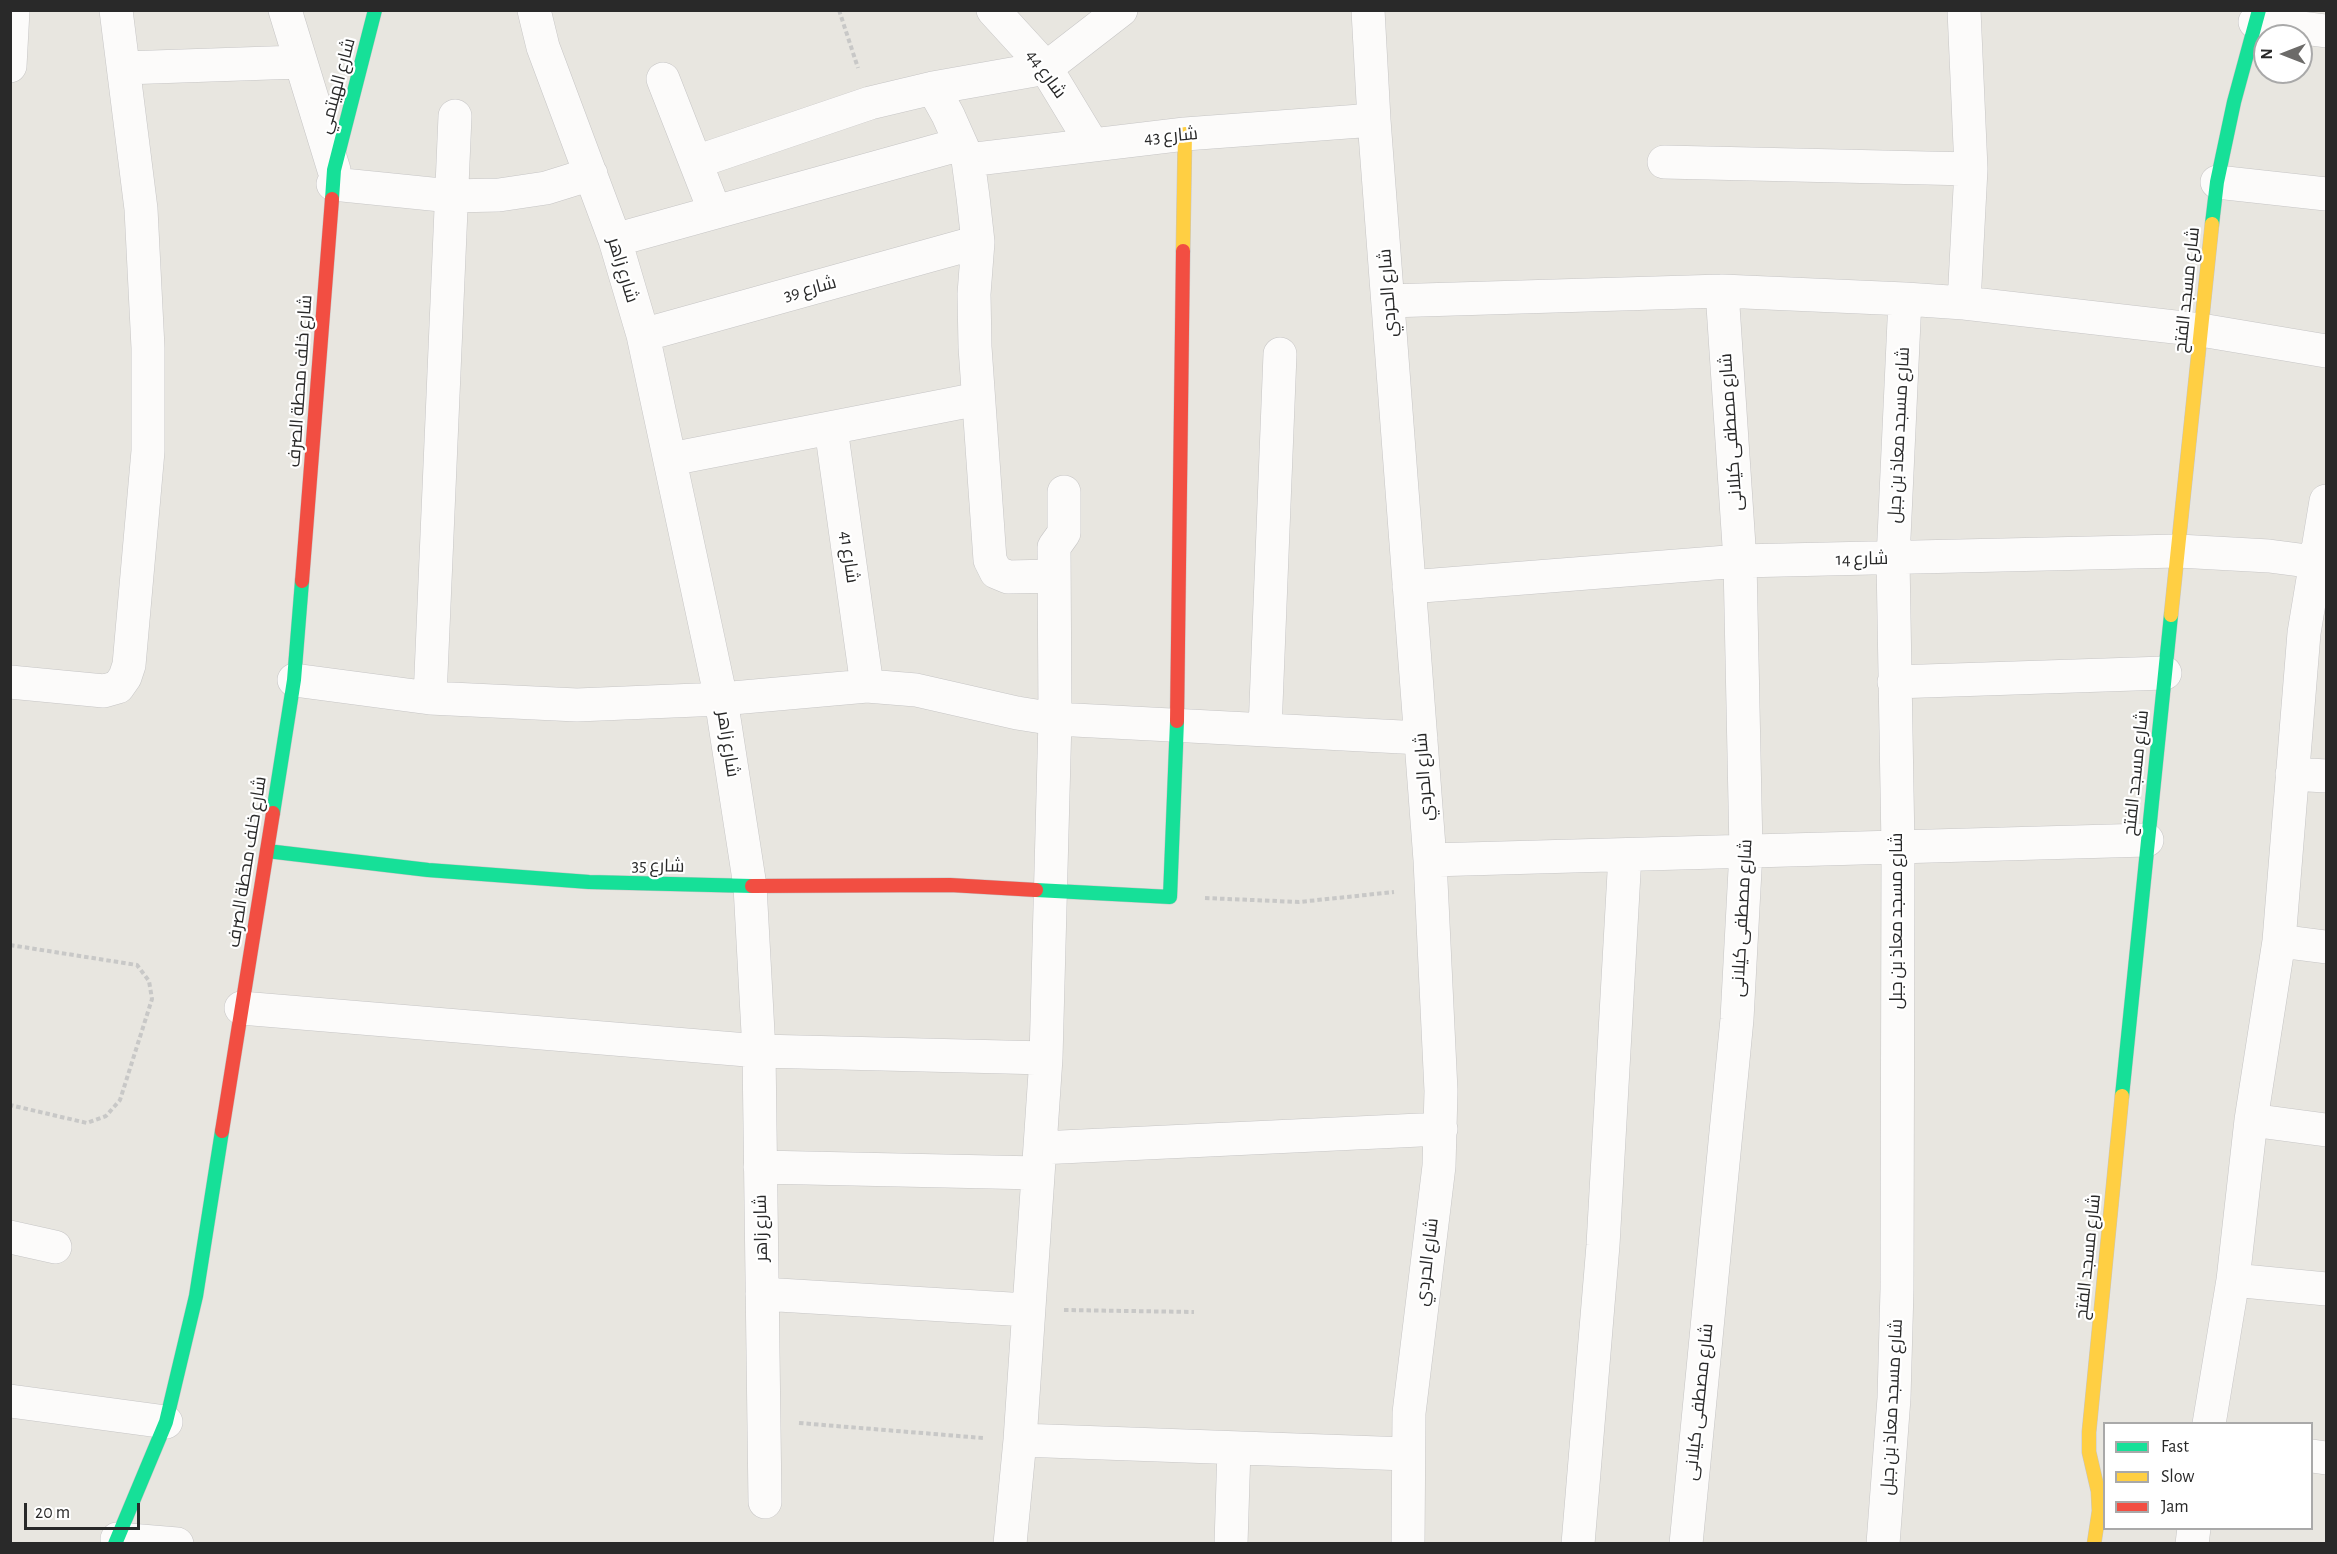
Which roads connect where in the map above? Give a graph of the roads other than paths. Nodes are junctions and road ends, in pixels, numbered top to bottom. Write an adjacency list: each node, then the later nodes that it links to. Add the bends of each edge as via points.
1 (13, 10): 13 (street)
2 (116, 10): 14 (street)
3 (285, 10): 12 (street)
4 (375, 10): 27 (street, شارع الهيتمي)
5 (534, 10): 26 (street, شارع زاهر, via 543,47)
6 (993, 10): 15 (street, شارع 44)
7 (1120, 10): 15 (street)
8 (1368, 10): 19 (street, شارع الحردي)
9 (1964, 10): 25 (street)
10 (2257, 16): 11 (street); 28 (street, شارع مسجد الفتح)
11 (2326, 31)
12 (299, 62): 14 (street); 27 (street)
13 (10, 66)
14 (123, 68): 56 (street, via 141,209 148,348 148,451 129,664 118,687 104,691)
15 (1046, 68): 17 (street); 21 (street, شارع 44)
16 (663, 79): 23 (street)
17 (933, 88): 22 (street); 23 (street, via 870,103)
18 (454, 116): 30 (street)
19 (1374, 120): 20 (street, شارع 43); 36 (street, شارع الحردي)
20 (1185, 134): 21 (street, شارع 43); 62 (street)
21 (1092, 144): 22 (street, شارع 43)
22 (964, 152): 31 (street, شارع 43); 33 (street)
23 (696, 162): 31 (street)
24 (1664, 162): 25 (street)
25 (1971, 169): 37 (street)
26 (591, 174): 30 (street, via 534,190); 32 (street, شارع زاهر)
27 (333, 177): 30 (street); 55 (street, شارع خلف محطة الصرف)
28 (2217, 182): 29 (street); 38 (street, شارع مسجد الفتح)
29 (2326, 194)
30 (451, 196): 59 (street)
31 (715, 212): 32 (street, شارع 43)
32 (615, 240): 39 (street, شارع زاهر)
33 (978, 243): 39 (street, شارع 39); 42 (street, via 974,294)
34 (1722, 291): 35 (street); 36 (street); 49 (street, شارع مصطفى كيلانى)
35 (1905, 299): 37 (street); 48 (street, شارع مسجد معاذ بن جبل)
36 (1388, 302): 52 (street, شارع الحردي)
37 (1964, 303): 38 (street)
38 (2200, 330): 40 (street); 47 (street, شارع مسجد الفتح)
39 (643, 335): 44 (street, شارع زاهر)
40 (2326, 351)
41 (1280, 354): 63 (street)
42 (978, 399): 43 (street); 51 (street, via 990,560 996,572 1008,577)
43 (831, 428): 44 (street); 58 (street, شارع 41)
44 (671, 459): 60 (street, شارع زاهر)
45 (1064, 492): 51 (street, via 1064,533 1054,547)
46 (2326, 501): 50 (street)
47 (2178, 551): 48 (street, شارع 14); 50 (street, شارع 14); 54 (street, شارع مسجد الفتح)
48 (1893, 559): 49 (street, شارع 14); 57 (street, شارع مسجد معاذ بن جبل)
49 (1740, 561): 52 (street, شارع 14); 70 (street, شارع مصطفى كيلانى)
50 (2315, 562): 53 (street)
51 (1054, 576): 61 (street)
52 (1409, 587): 64 (street, شارع الحردي)
53 (2315, 634): 65 (street)
54 (2165, 673): 57 (street); 67 (street, شارع مسجد الفتح)
55 (294, 680): 59 (street); 69 (street, شارع خلف محطة الصرف)
56 (10, 682)
57 (1894, 682): 68 (street, شارع مسجد معاذ بن جبل)
58 (867, 686): 60 (street); 61 (street, via 916,690)
59 (430, 698): 60 (street, via 577,705)
60 (721, 699): 73 (street, شارع زاهر)
61 (1055, 719): 62 (street); 74 (street)
62 (1177, 725): 63 (street); 74 (street, شارع 35, via 1170,897)
63 (1266, 729): 64 (street)
64 (1421, 738): 72 (street, شارع الحردي)
65 (2292, 774): 66 (street); 75 (street)
66 (2326, 776)
67 (2147, 840): 68 (street); 106 (street, شارع مسجد الفتح, via 2089,1432 2099,1511)
68 (1898, 847): 70 (street); 105 (street, شارع مسجد معاذ بن جبل, via 1896,1310)
69 (267, 851): 73 (street, شارع 35, via 428,870 589,882); 77 (street, شارع خلف محطة الصرف)
70 (1746, 851): 71 (street); 104 (street, شارع مصطفى كيلانى, via 1737,1019)
71 (1625, 855): 72 (street); 103 (street, via 1603,1245)
72 (1430, 874): 81 (street, شارع الحردي)
73 (750, 886): 74 (street, شارع 35, via 950,885); 78 (street, شارع زاهر)
74 (1050, 891): 79 (street)
75 (2280, 941): 76 (street); 80 (street)
76 (2326, 947)
77 (241, 1008): 78 (street); 92 (street, شارع خلف محطة الصرف, via 196,1296)
78 (759, 1051): 79 (street); 84 (street, شارع زاهر)
79 (1046, 1058): 83 (street)
80 (2252, 1120): 82 (street); 87 (street)
81 (1441, 1129): 83 (street); 96 (street, شارع الحردي)
82 (2326, 1130)
83 (1039, 1160): 84 (street); 90 (street)
84 (760, 1167): 89 (street, شارع زاهر)
85 (10, 1236): 86 (street)
86 (55, 1246)
87 (2233, 1280): 88 (street); 93 (street)
88 (2326, 1289)
89 (762, 1294): 90 (street); 97 (street, شارع زاهر)
90 (1027, 1310): 94 (street)
91 (10, 1401): 92 (street)
92 (166, 1422): 98 (street, شارع خلف محطة الصرف)
93 (2209, 1422)
94 (1020, 1440): 95 (street); 100 (street)
95 (1234, 1448): 96 (street); 101 (street)
96 (1407, 1454): 102 (street, شارع الحردي)
97 (765, 1502)
98 (116, 1541): 99 (street)
99 (177, 1544)
100 (1010, 1544)
101 (1231, 1544)
102 (1408, 1544)
103 (1578, 1544)
104 (1686, 1544)
105 (1883, 1544)
106 (2094, 1544)

